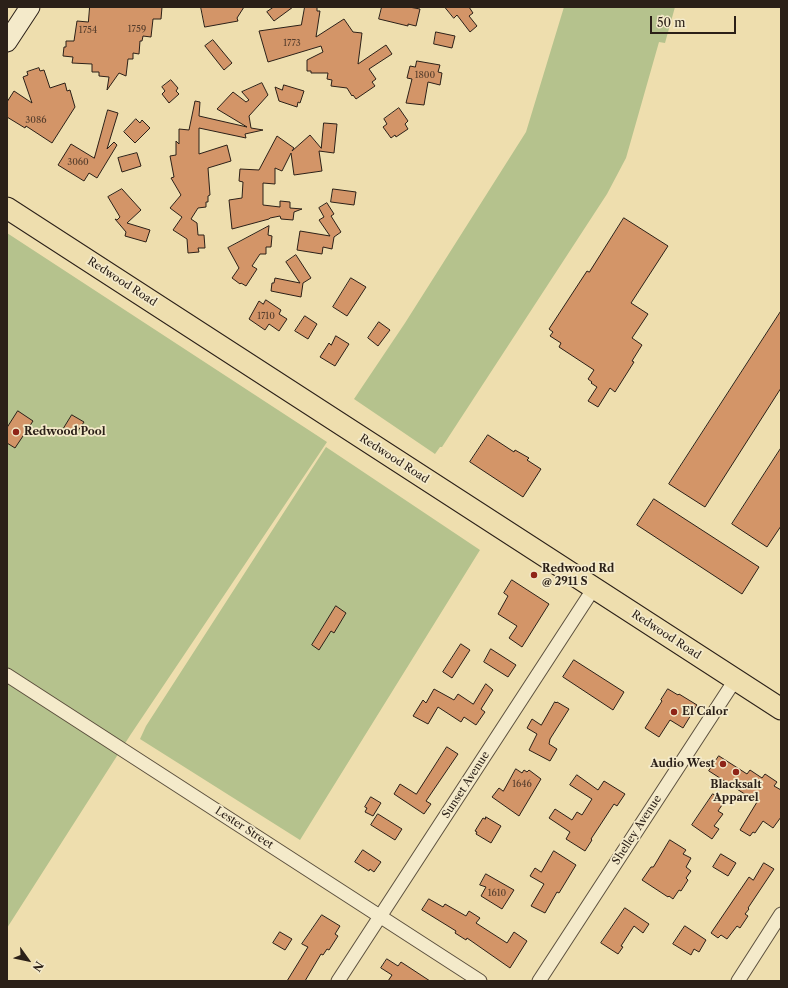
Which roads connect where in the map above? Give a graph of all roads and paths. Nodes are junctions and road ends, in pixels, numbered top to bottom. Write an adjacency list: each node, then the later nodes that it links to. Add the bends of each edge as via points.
1 (30, 7): 2 (main road)
2 (7, 42)
3 (7, 208): 4 (main road, Redwood Road)
4 (594, 588): 6 (main road, Redwood Road); 9 (street, Sunset Avenue)
5 (7, 675): 9 (street, Lester Street)
6 (735, 680): 7 (main road, Redwood Road); 12 (street, Shelley Avenue)
7 (781, 709)
8 (781, 914): 13 (street)
9 (380, 916): 10 (street, Sunset Avenue); 11 (street, Lester Street)
10 (338, 981)
11 (480, 981)
12 (539, 981)
13 (738, 981)

